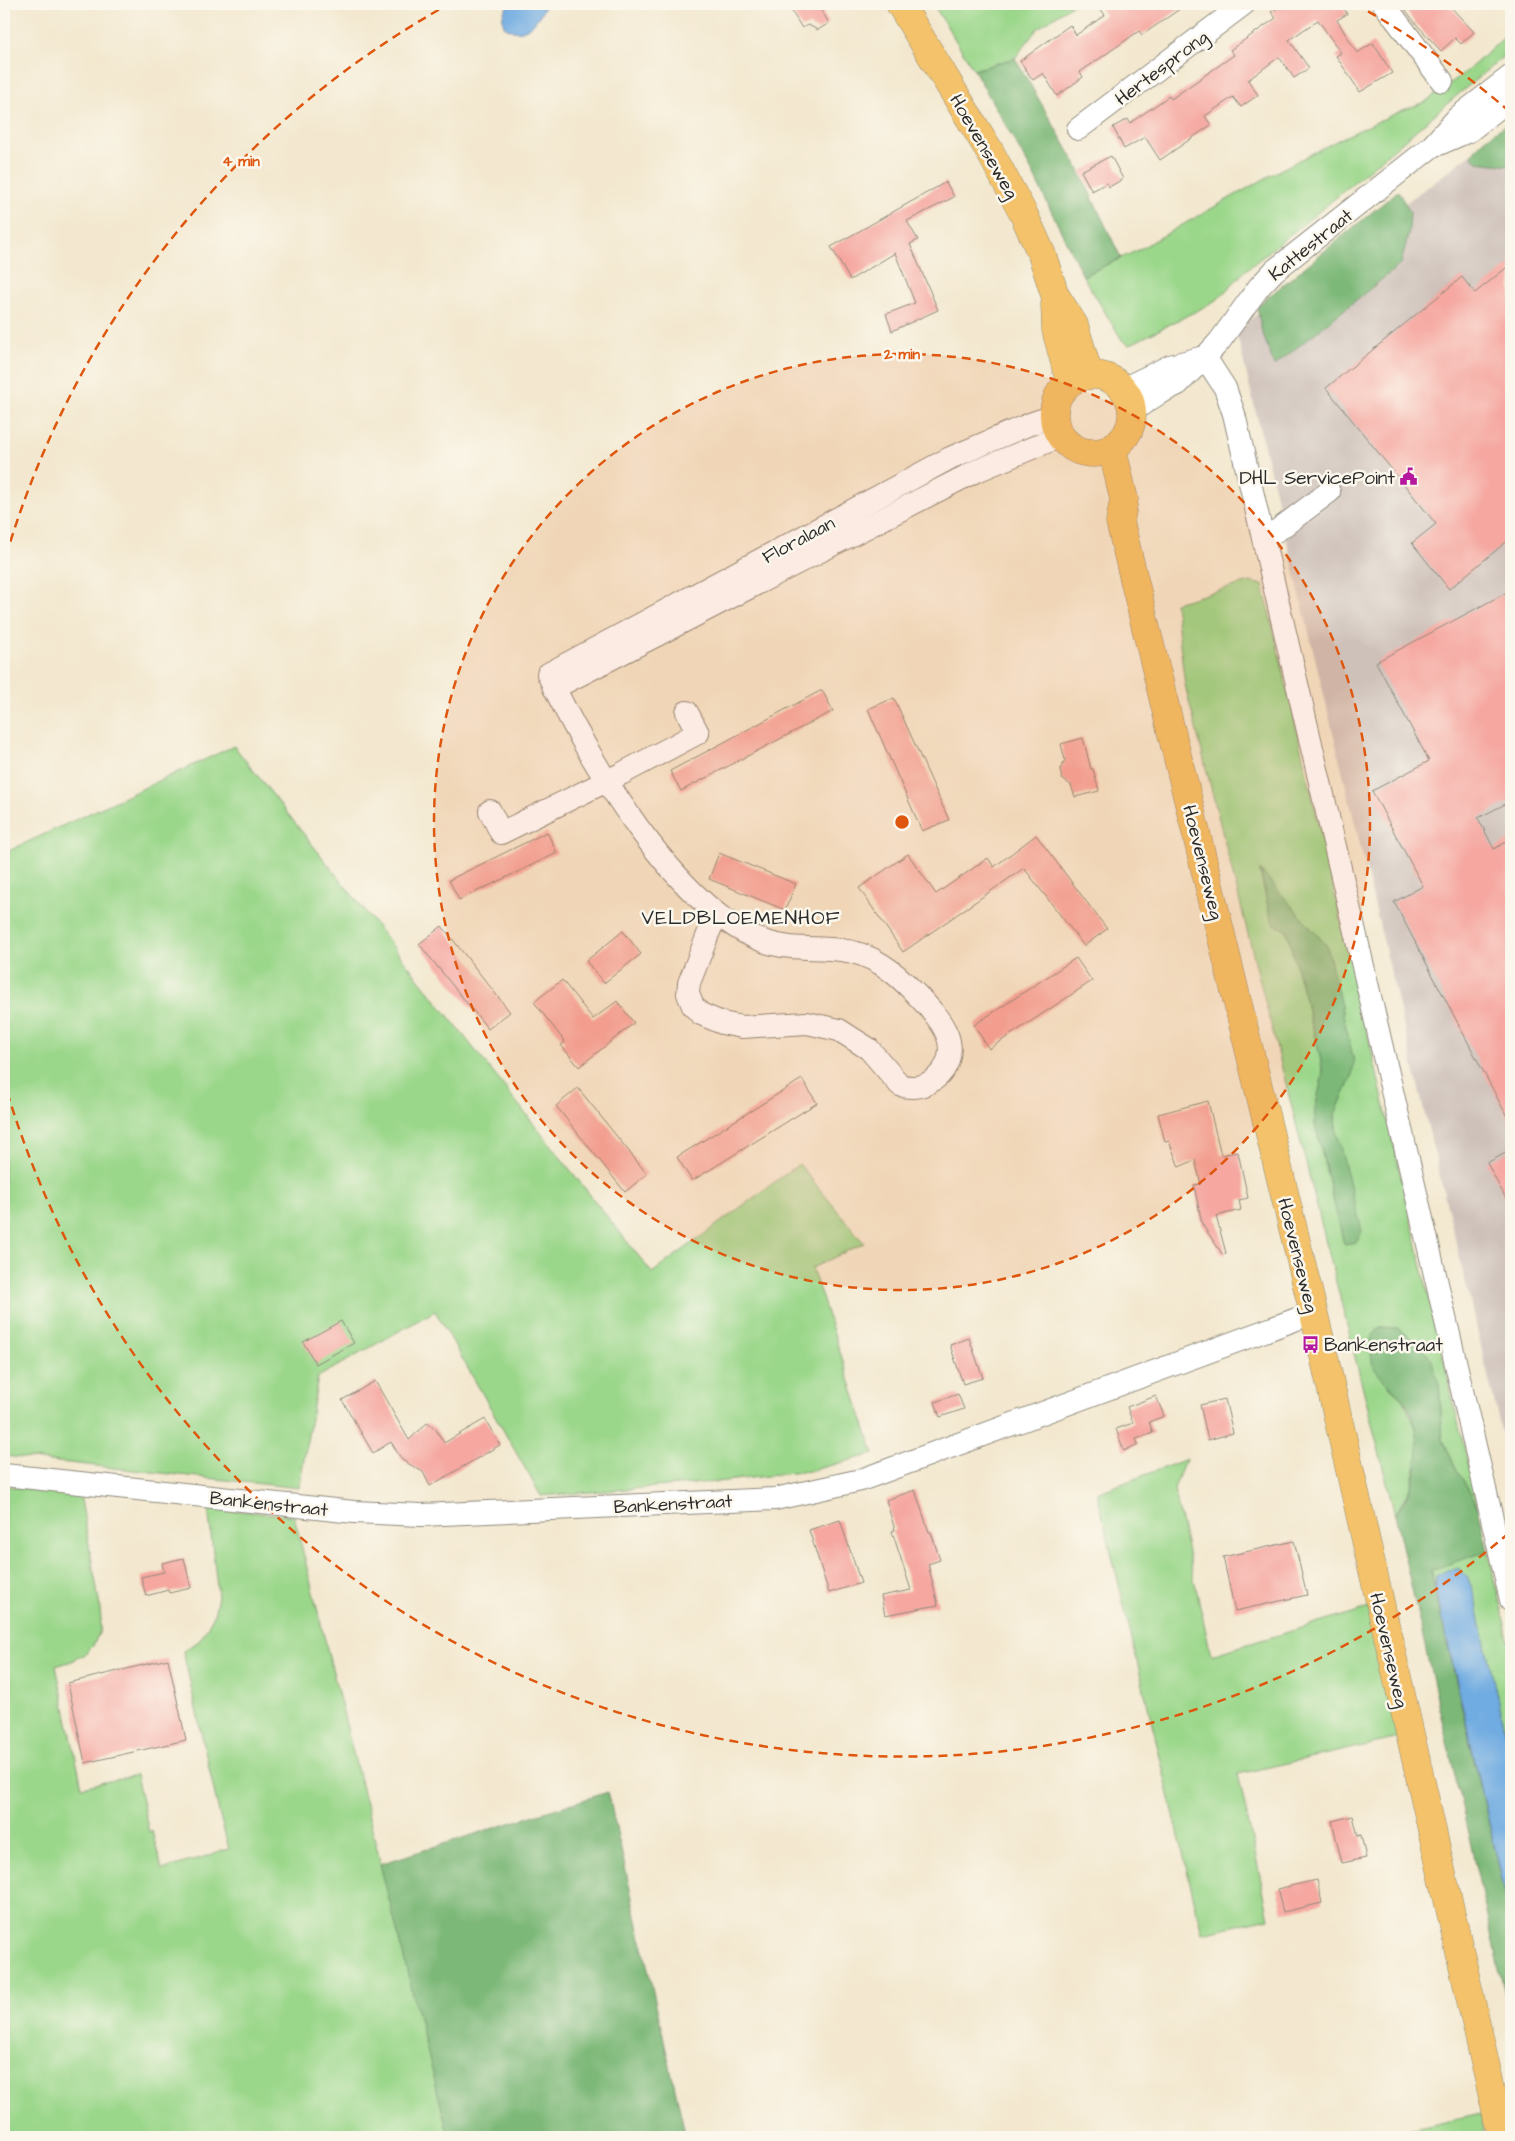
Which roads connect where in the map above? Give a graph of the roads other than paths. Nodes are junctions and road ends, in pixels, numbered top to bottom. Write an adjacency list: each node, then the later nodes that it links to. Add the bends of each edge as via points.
1 (900, 4): 10 (main road, Hoevenseweg, via 1016,198 1042,255 1055,294 1074,324)
2 (1244, 4): 7 (street, Hertesprong)
3 (1384, 4): 5 (street)
4 (1511, 76): 8 (street, Kattestraat, via 1458,117)
5 (1442, 81)
6 (1511, 98): 8 (street, Kattestraat, via 1468,131)
7 (1078, 129)
8 (1431, 148): 9 (street, Kattestraat, via 1274,271)
9 (1205, 357): 11 (street, Kattestraat, via 1178,384 1158,394); 15 (street, via 1229,397)
10 (1079, 378): 11 (main road, via 1102,375 1113,380); 12 (main road, via 1058,397)
11 (1127, 400): 13 (main road, via 1131,422 1127,432 1120,442)
12 (1057, 426): 13 (main road, via 1075,448); 17 (street, Floralaan, via 1030,424 950,458 551,681)
13 (1102, 450): 20 (main road, Hoevenseweg, via 1107,505 1120,522)
14 (1330, 492): 15 (street, via 1278,530)
15 (1263, 537): 22 (street)
16 (687, 712): 17 (street, via 698,734)
17 (607, 781): 18 (street, via 501,833); 19 (street, via 654,848)
18 (490, 811)
19 (716, 914): 19 (street, via 689,982 688,994 701,1014 742,1027 807,1023 839,1030 869,1048 900,1085 908,1087 921,1087 934,1080 944,1068 949,1057 949,1041 940,1022 886,966 842,950 788,947 764,942)
20 (1313, 1313): 21 (street, Bankenstraat, via 862,1480 775,1499 421,1515 354,1512); 23 (main road, Hoevenseweg)
21 (4, 1475)
22 (1511, 1600)
23 (1502, 2137)

